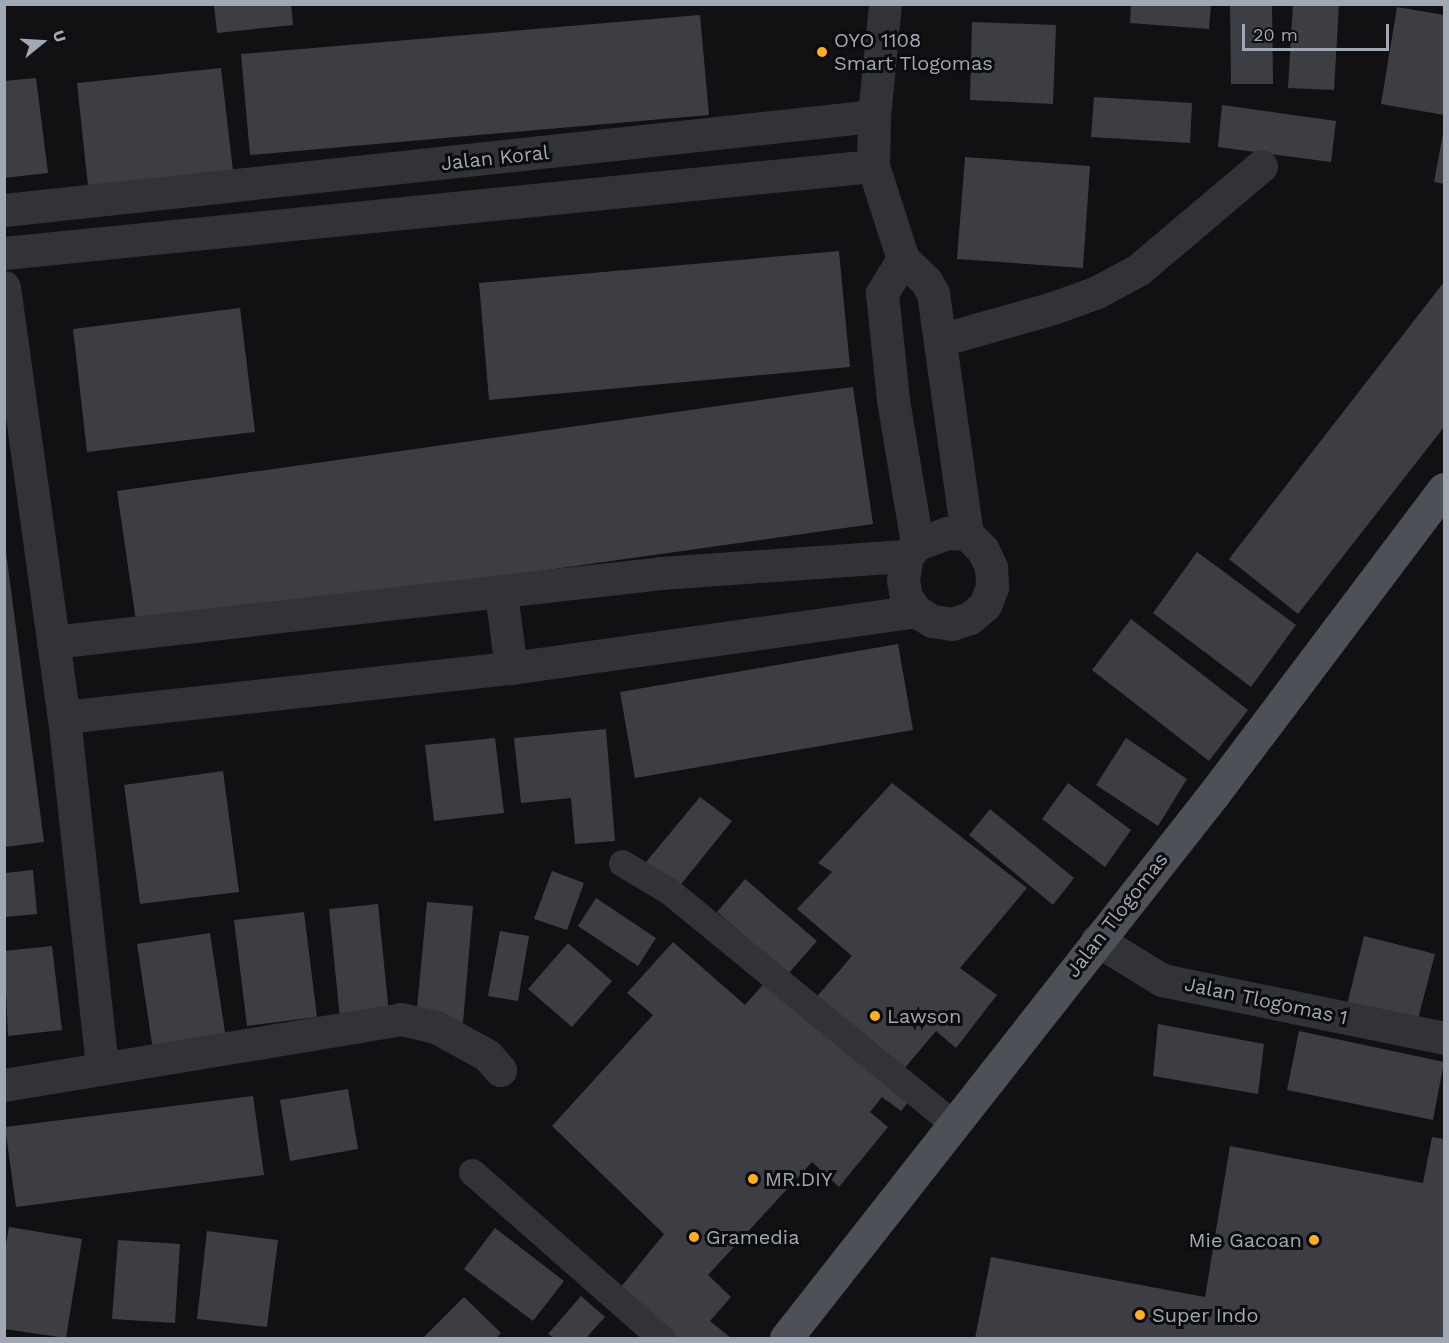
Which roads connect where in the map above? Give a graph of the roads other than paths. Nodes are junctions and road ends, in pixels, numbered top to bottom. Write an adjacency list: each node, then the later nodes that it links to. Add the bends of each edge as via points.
1 (885, 4): 2 (street)
2 (874, 116): 3 (street); 5 (street, Jalan Koral)
3 (873, 166): 6 (street); 7 (street)
4 (1261, 166): 9 (street, via 1138,270 1097,292 1053,308)
5 (4, 210)
6 (4, 253)
7 (903, 258): 9 (street, via 933,293); 12 (street, via 882,292)
8 (4, 287): 15 (street)
9 (940, 340): 11 (street)
10 (1444, 489): 19 (main road, Jalan Tlogomas, via 1213,795)
11 (967, 534): 12 (street, via 947,533); 14 (street, via 983,550 991,567 992,587 985,605 970,618 952,624 932,621)
12 (912, 550): 13 (street, via 661,573); 14 (street, via 903,580 906,597)
13 (501, 593): 15 (street); 16 (street)
14 (916, 611): 16 (street)
15 (53, 642): 17 (street)
16 (511, 668): 17 (street)
17 (64, 717): 21 (street)
18 (622, 863): 24 (lane, via 669,891)
19 (1097, 940): 20 (street, Jalan Tlogomas 1, via 1162,980); 24 (main road, Jalan Tlogomas)
20 (1444, 1038)
21 (102, 1068): 22 (street, via 401,1019 436,1027 487,1055); 23 (street)
22 (500, 1070)
23 (4, 1085)
24 (954, 1124): 27 (main road, Jalan Tlogomas)
25 (472, 1172): 26 (lane)
26 (661, 1338)
27 (786, 1338)

